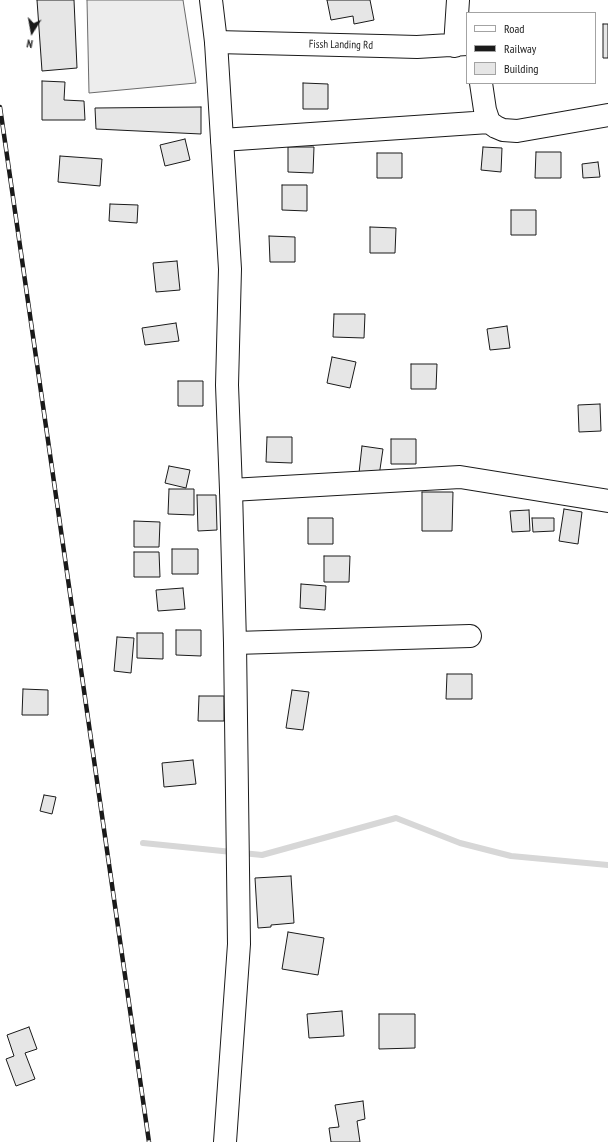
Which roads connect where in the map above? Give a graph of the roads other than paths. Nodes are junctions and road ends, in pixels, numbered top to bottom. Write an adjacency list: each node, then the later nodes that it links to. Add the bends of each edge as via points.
1 (211, 0): 3 (street)
2 (458, 0): 4 (street)
3 (216, 42): 4 (street, Fissh Landing Rd, via 417,47); 8 (street)
4 (461, 45)
5 (481, 84): 7 (street)
6 (608, 115): 7 (street, via 517,132 503,130)
7 (489, 122): 8 (street)
8 (222, 140): 9 (street, via 230,269 226,385)
9 (231, 490): 10 (street, via 460,477); 12 (street)
10 (608, 501)
11 (470, 636): 12 (street)
12 (235, 643): 13 (street, via 239,944)
13 (225, 1142)

